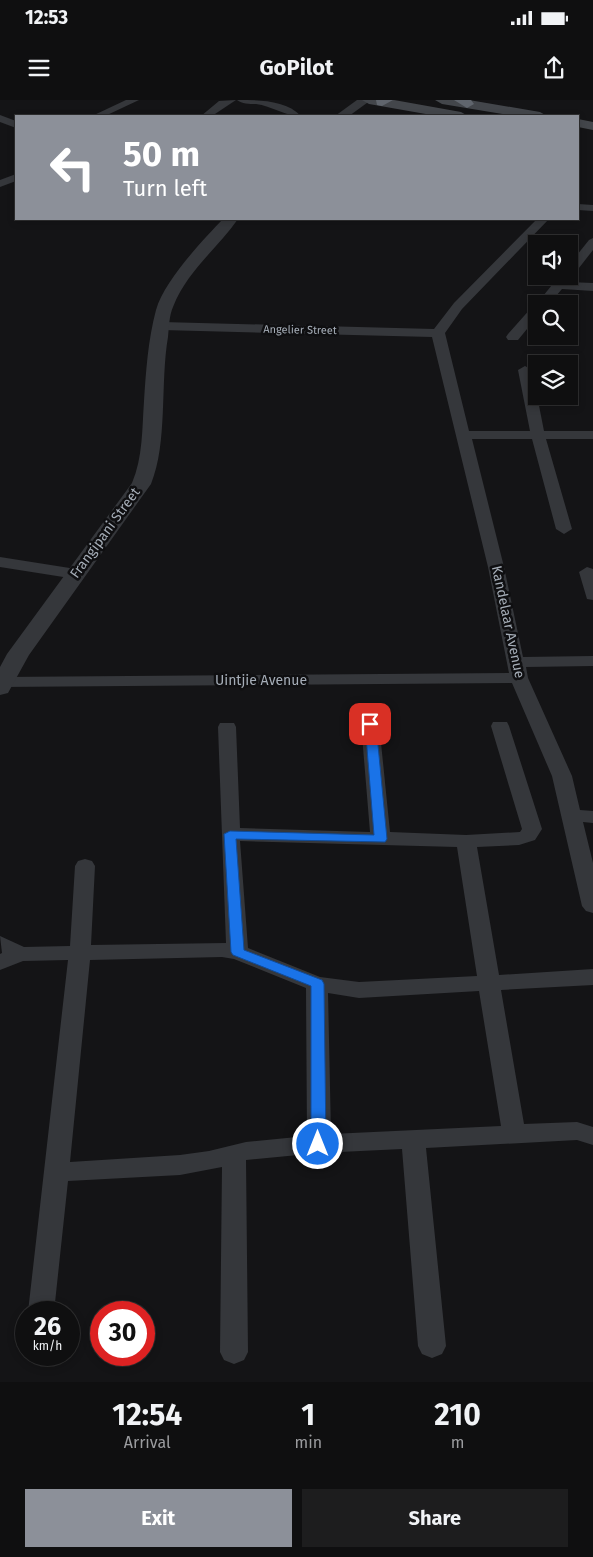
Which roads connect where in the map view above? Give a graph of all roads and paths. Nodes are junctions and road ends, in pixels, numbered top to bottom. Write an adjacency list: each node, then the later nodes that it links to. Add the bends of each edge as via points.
1 (134, 100): 8 (street)
2 (231, 100): 9 (street, via 222,102)
3 (242, 100): 10 (street, via 278,107)
4 (365, 100): 11 (street)
5 (442, 100): 7 (main road)
6 (379, 101): 7 (main road); 12 (street)
7 (464, 107): 13 (main road)
8 (99, 115)
9 (207, 115)
10 (295, 115)
11 (342, 115)
12 (361, 115)
13 (532, 115)
14 (0, 118): 16 (street)
15 (579, 123): 17 (main road)
16 (15, 125)
17 (593, 126)
18 (579, 135): 19 (main road)
19 (593, 138)
20 (15, 177): 21 (street)
21 (0, 184)
22 (579, 207): 23 (street)
23 (593, 208)
24 (216, 220): 28 (street, Frangipani Street, via 203,239)
25 (230, 220): 28 (street, Frangipani Street)
26 (542, 220): 36 (street, via 458,306)
27 (593, 242): 29 (street)
28 (201, 251): 35 (street, Frangipani Street, via 168,299)
29 (578, 261)
30 (578, 284): 32 (street)
31 (559, 285): 33 (street)
32 (593, 287)
33 (550, 295)
34 (528, 319): 37 (street)
35 (162, 326): 36 (street, Angelier Street); 45 (street, Frangipani Street, via 155,363 149,465 133,497)
36 (438, 333): 39 (street, Kandelaar Avenue)
37 (513, 337)
38 (524, 370): 40 (street)
39 (465, 435): 40 (street); 48 (street, Kandelaar Avenue)
40 (538, 435): 41 (street); 42 (street)
41 (593, 435)
42 (564, 529)
43 (0, 562): 45 (street)
44 (587, 572): 46 (street)
45 (76, 574): 49 (street, Frangipani Street, via 18,654)
46 (593, 595)
47 (593, 661): 48 (street, Uintjie Avenue)
48 (517, 670): 49 (street, Uintjie Avenue); 53 (street, Kandelaar Avenue, via 562,776)
49 (1, 685)
50 (370, 724): 56 (street)
51 (227, 726): 55 (street)
52 (500, 726): 57 (street, via 532,829 528,836 519,839)
53 (570, 815): 54 (street); 59 (street, Kandelaar Avenue)
54 (593, 817)
55 (230, 834): 56 (street); 61 (street)
56 (381, 839): 57 (street)
57 (466, 841): 66 (street)
58 (85, 866): 63 (street)
59 (593, 906)
60 (0, 943): 62 (street)
61 (237, 952): 63 (street); 67 (street)
62 (20, 954): 63 (street); 64 (street)
63 (80, 954): 73 (street)
64 (0, 963)
65 (593, 977): 66 (street)
66 (488, 983): 67 (street, via 359,990); 68 (street)
67 (317, 984): 71 (street)
68 (514, 1134): 69 (street, via 577,1131); 70 (street)
69 (593, 1136)
70 (413, 1140): 71 (street); 75 (street)
71 (318, 1144): 72 (street)
72 (234, 1155): 73 (street, via 180,1165); 76 (street)
73 (58, 1172): 74 (street)
74 (42, 1301)
75 (432, 1346)
76 (234, 1352)

